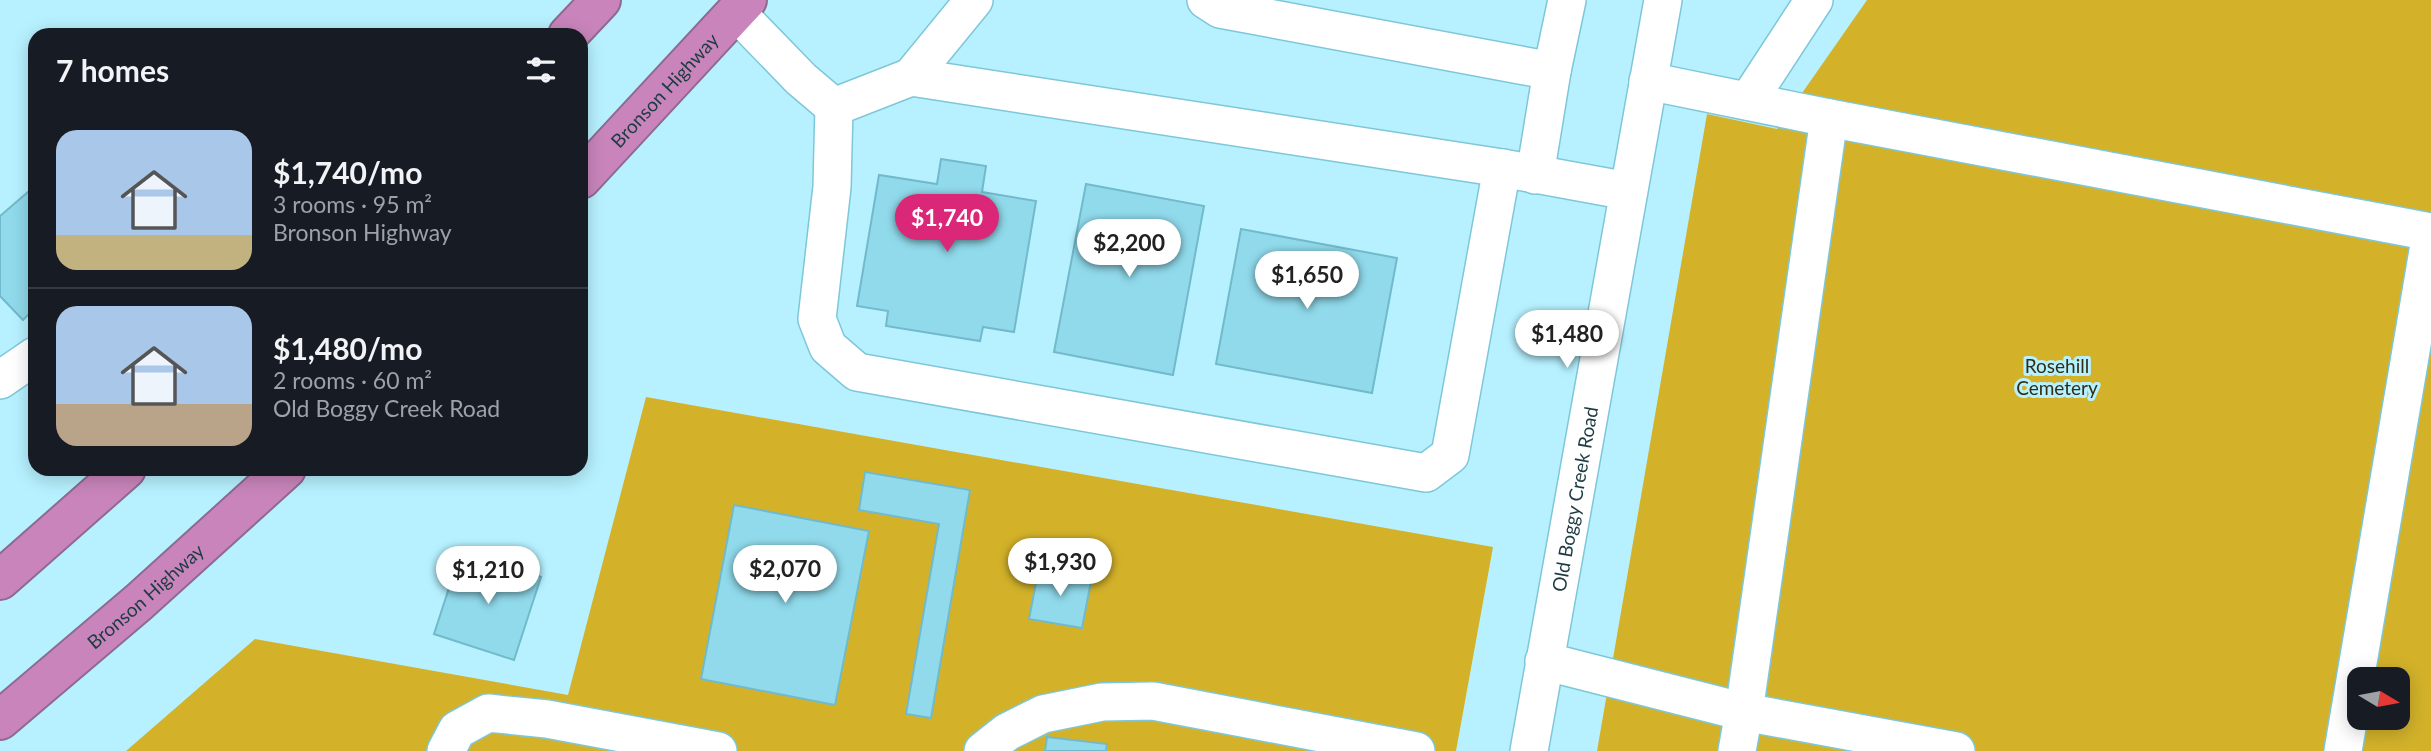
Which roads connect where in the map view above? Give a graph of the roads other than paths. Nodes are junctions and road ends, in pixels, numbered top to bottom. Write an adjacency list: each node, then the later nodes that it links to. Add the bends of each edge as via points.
1 (601, 0): 8 (highway)
2 (974, 0): 10 (street)
3 (1206, 0): 9 (street, via 1220,9)
4 (1567, 0): 9 (street)
5 (1663, 0): 11 (street, Old Boggy Creek Road)
6 (1814, 0): 12 (street)
7 (739, 4): 13 (street, via 801,79); 15 (highway, Bronson Highway)
8 (575, 28)
9 (1552, 71): 16 (street)
10 (911, 77): 13 (street); 16 (street)
11 (1648, 81): 12 (street); 17 (street, Old Boggy Creek Road)
12 (1748, 102): 14 (street)
13 (834, 107): 16 (street, via 832,187 817,319 828,347 857,372 1426,473 1450,455)
14 (1829, 118): 18 (street); 25 (street)
15 (588, 171)
16 (1518, 172): 17 (street)
17 (1628, 191): 24 (street, Old Boggy Creek Road)
18 (2431, 233): 34 (street)
19 (28, 361): 20 (street)
20 (0, 380)
21 (119, 476): 23 (highway)
22 (278, 476): 26 (highway, Bronson Highway)
23 (0, 580)
24 (1544, 661): 25 (street); 31 (street, Old Boggy Creek Road)
25 (1744, 712): 32 (street); 33 (street)
26 (0, 720)
27 (446, 751): 28 (street, via 457,730 488,713 547,719)
28 (718, 751)
29 (983, 751): 30 (street, via 1007,732 1043,714 1102,702 1153,701)
30 (1416, 751)
31 (1528, 751)
32 (1737, 751)
33 (1956, 751)
34 (2343, 751)

